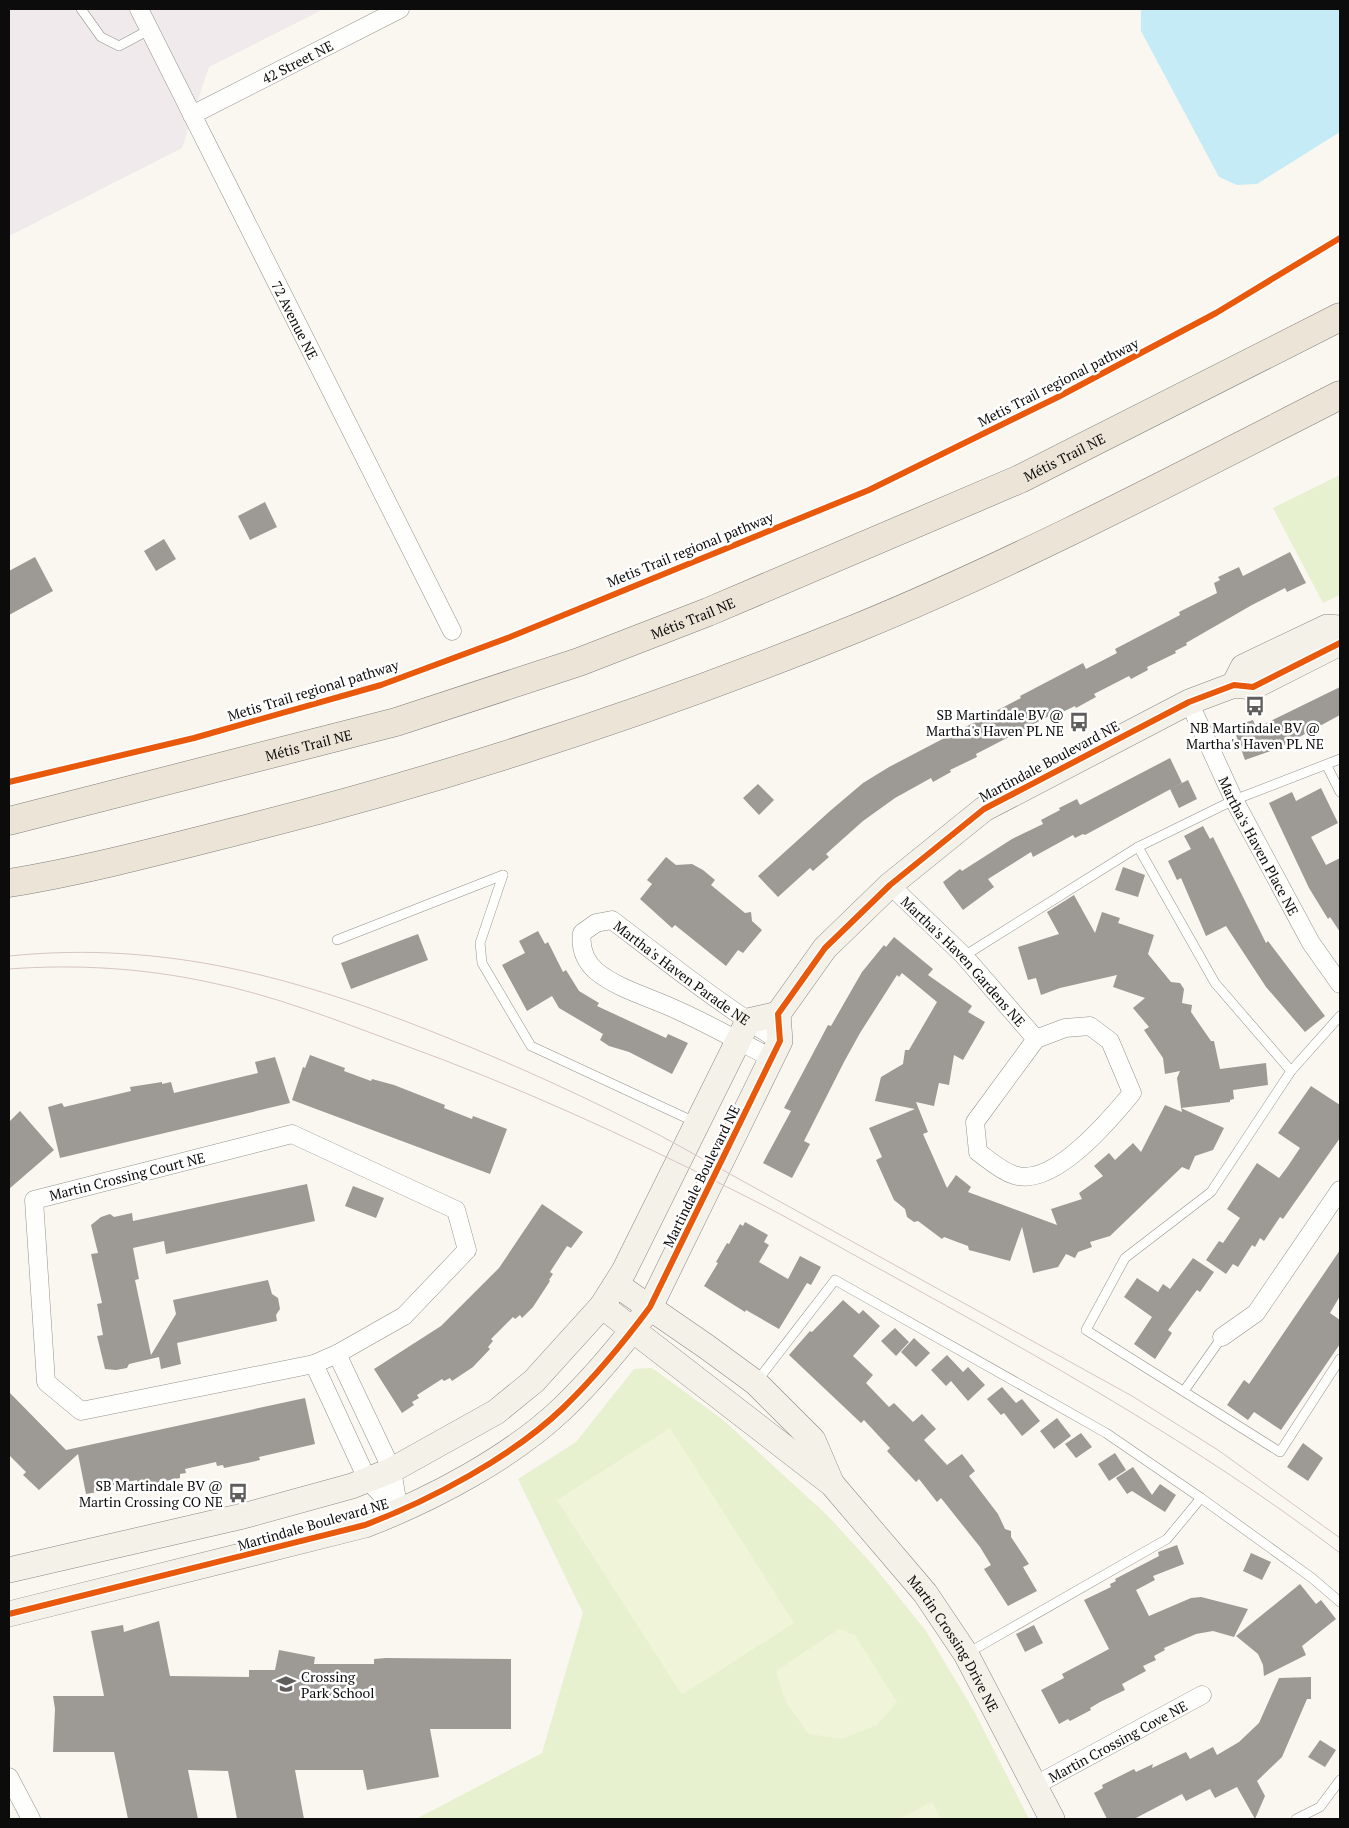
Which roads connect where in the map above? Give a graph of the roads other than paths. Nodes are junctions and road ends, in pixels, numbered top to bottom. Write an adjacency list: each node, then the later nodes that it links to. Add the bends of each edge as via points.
1 (81, 9): 4 (lane, via 101,37 119,46)
2 (138, 9): 4 (street, 72 Avenue NE)
3 (400, 9): 5 (street, 42 Street NE)
4 (149, 30): 5 (street, 72 Avenue NE)
5 (192, 116): 9 (street, 72 Avenue NE)
6 (1340, 317): 17 (main road, Métis Trail NE, via 1020,479 708,612 588,659 396,722)
7 (1340, 395): 19 (main road, via 1016,557 859,627 658,704 354,801 187,844)
8 (1340, 628): 11 (street, via 1327,627 1243,667)
9 (452, 631)
10 (1340, 643): 11 (street, Martindale Boulevard NE, via 1253,687)
11 (1234, 685): 12 (street, Martindale Boulevard NE)
12 (1189, 702): 16 (street, Martha's Haven Place NE); 20 (street, Martindale Boulevard NE, via 984,809)
13 (1340, 759): 14 (lane)
14 (1327, 766): 15 (lane); 16 (lane)
15 (1340, 792)
16 (1234, 800): 18 (lane); 23 (street, Martha's Haven Place NE, via 1311,944)
17 (9, 822)
18 (1138, 847): 22 (lane); 29 (lane, via 1214,983)
19 (9, 884)
20 (890, 885): 22 (street, Martha's Haven Gardens NE); 24 (street, Martindale Boulevard NE, via 825,948)
21 (336, 940): 30 (lane, via 503,875 480,943 482,963 531,1046)
22 (964, 956): 27 (street, Martha's Haven Gardens NE)
23 (1340, 984)
24 (778, 1014): 26 (street); 28 (street)
25 (1340, 1016): 29 (lane)
26 (743, 1031): 26 (street, Martha's Haven Parade NE, via 612,920 596,922 582,933 581,946 587,959 594,970 608,980 680,1011); 28 (street, Martha's Haven Parade NE); 30 (street, Martindale Boulevard NE)
27 (1036, 1039): 27 (street, Martha's Haven Gardens NE, via 1065,1028 1090,1026 1110,1042 1132,1093 1110,1120 1065,1160 1035,1178 1014,1175 978,1152 975,1122)
28 (776, 1050): 34 (street, Martindale Boulevard NE)
29 (1292, 1071): 41 (lane, via 1212,1192 1125,1258 1086,1330)
30 (697, 1123): 32 (street, Martindale Boulevard NE)
31 (1340, 1190): 36 (street, via 1256,1314)
32 (616, 1286): 33 (street, Martindale Boulevard NE); 34 (street, Martin Crossing Drive NE)
33 (602, 1306): 35 (street, Martin Crossing Drive NE); 42 (street, Martindale Boulevard NE, via 534,1381 496,1412)
34 (650, 1307): 35 (street, Martindale Boulevard NE); 40 (street, Martin Crossing Drive NE)
35 (634, 1330): 44 (street, Martin Crossing Drive NE); 46 (street, Martindale Boulevard NE, via 562,1408 524,1438 471,1475)
36 (1222, 1337): 41 (lane)
37 (337, 1354): 39 (street, Martin Crossing Court NE); 39 (street, Martin Crossing Court NE, via 404,1316 467,1250 456,1210 292,1134 34,1200 46,1382 80,1411); 42 (street)
38 (1340, 1359): 41 (lane, via 1280,1452)
39 (314, 1364): 43 (street)
40 (756, 1383): 44 (street, Martin Crossing Drive NE, via 812,1440); 45 (lane, via 835,1280 1106,1433)
41 (1184, 1391)
42 (392, 1470): 43 (street, Martindale Boulevard NE); 46 (street)
43 (368, 1481): 46 (street); 47 (street, Martindale Boulevard NE, via 243,1516)
44 (832, 1484): 50 (street, Martin Crossing Drive NE, via 925,1593)
45 (1201, 1498): 48 (lane); 50 (lane, via 1167,1539)
46 (399, 1512): 49 (street, Martindale Boulevard NE, via 366,1525)
47 (9, 1570)
48 (1340, 1602)
49 (9, 1614)
50 (966, 1654): 54 (street, Martin Crossing Drive NE)
51 (1202, 1695): 54 (street, Martin Crossing Cove NE)
52 (9, 1777): 55 (street)
53 (1340, 1780): 57 (lane, via 1320,1807)
54 (1034, 1786): 56 (street, Martin Crossing Drive NE)
55 (31, 1819)
56 (1052, 1819)
57 (1296, 1819)

